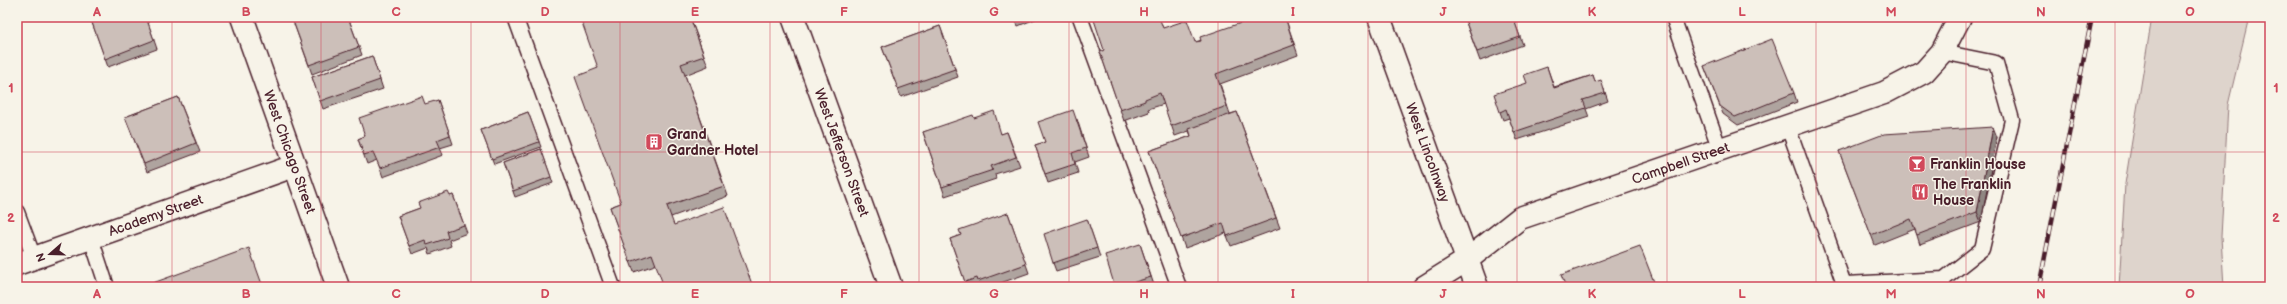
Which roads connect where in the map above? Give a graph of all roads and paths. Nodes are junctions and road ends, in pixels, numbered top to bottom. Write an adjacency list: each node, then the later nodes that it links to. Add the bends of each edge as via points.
1 (242, 17): 11 (street, West Chicago Street)
2 (515, 17): 20 (lane)
3 (793, 17): 21 (street, West Jefferson Street)
4 (1080, 17): 22 (lane)
5 (1379, 17): 14 (street, West Lincolnway)
6 (1673, 17): 10 (lane)
7 (1960, 17): 8 (street, Campbell Street)
8 (1942, 52): 9 (street, Campbell Street, via 1924,72 1884,94); 16 (lane, via 1996,63 2012,120 1982,249)
9 (1788, 127): 10 (street, Campbell Street); 17 (lane)
10 (1720, 150): 14 (street, Campbell Street, via 1520,218)
11 (294, 166): 13 (street, Academy Street); 19 (street, West Chicago Street)
12 (17, 212): 15 (lane)
13 (91, 238): 15 (street, Academy Street); 18 (lane)
14 (1467, 260): 23 (street, Campbell Street); 24 (street, West Lincolnway)
15 (25, 261)
16 (1943, 283): 17 (lane)
17 (1845, 285)
18 (107, 287)
19 (338, 287)
20 (613, 287)
21 (891, 287)
22 (1179, 287)
23 (1424, 287)
24 (1477, 287)

